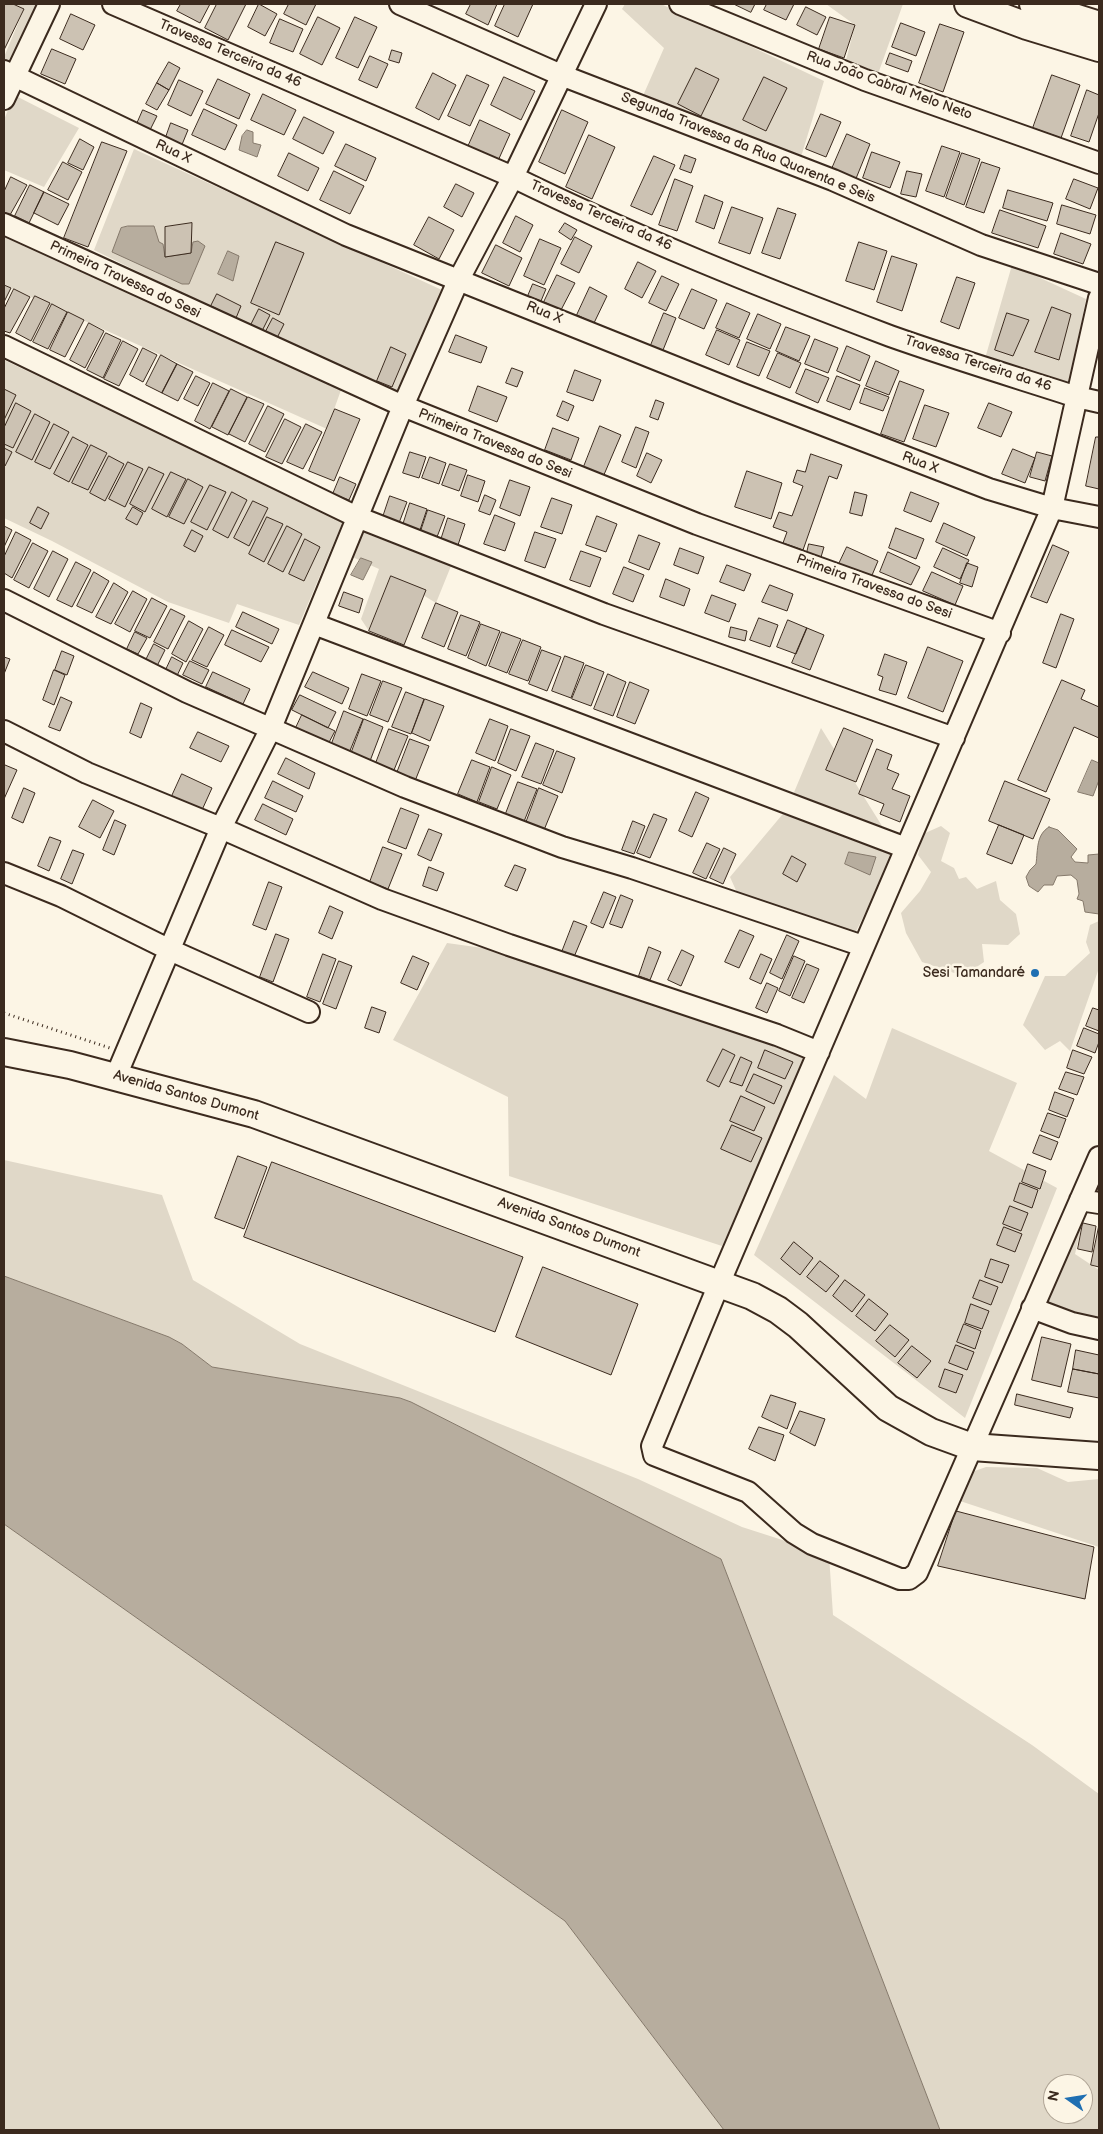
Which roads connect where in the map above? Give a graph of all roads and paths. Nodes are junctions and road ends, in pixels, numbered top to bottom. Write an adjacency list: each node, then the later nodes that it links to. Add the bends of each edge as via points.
1 (49, 4): 10 (street)
2 (113, 4): 14 (street, Travessa Terceira da 46)
3 (400, 4): 11 (street, Segunda Travessa da Rua Quarenta e Seis)
4 (596, 4): 11 (street)
5 (680, 4): 13 (street, Rua João Cabral Melo Neto, via 865,80)
6 (968, 4): 9 (main road)
7 (1033, 4): 8 (main road)
8 (1099, 25)
9 (1099, 48)
10 (9, 74): 12 (street); 16 (street, Rua X, via 346,234)
11 (561, 75): 14 (street); 17 (street, Segunda Travessa da Rua Quarenta e Seis, via 833,180 981,245)
12 (4, 99)
13 (1099, 163)
14 (513, 176): 16 (street); 20 (street, Travessa Terceira da 46, via 576,208 779,292 892,336)
15 (4, 224): 22 (street, Primeira Travessa do Sesi)
16 (458, 281): 22 (street); 23 (street, Rua X, via 989,489)
17 (1099, 284)
18 (1099, 298): 20 (street)
19 (4, 346): 24 (street)
20 (1077, 397): 21 (street, Travessa Terceira da 46); 23 (street)
21 (1099, 402)
22 (402, 406): 24 (street); 28 (street, Primeira Travessa do Sesi, via 697,524)
23 (1052, 508): 25 (street, Rua X); 28 (street)
24 (357, 517): 27 (street); 31 (street, via 604,614)
25 (1099, 517)
26 (4, 600): 29 (street, via 187,692)
27 (314, 624): 29 (street); 33 (street)
28 (1000, 633): 31 (street)
29 (271, 728): 32 (street); 35 (street, via 405,787 562,847)
30 (4, 731): 32 (street, via 87,773)
31 (954, 738): 33 (street)
32 (221, 828): 36 (street); 40 (street, via 382,899)
33 (906, 848): 35 (street)
34 (4, 873): 36 (street, via 61,896)
35 (863, 946): 40 (street)
36 (170, 950): 37 (street); 41 (street)
37 (309, 1012)
38 (4, 1013): 41 (path)
39 (4, 1052): 41 (main road, Avenida Santos Dumont, via 70,1065)
40 (819, 1052): 44 (street)
41 (121, 1065): 44 (main road, Avenida Santos Dumont)
42 (1099, 1157): 43 (street)
43 (1090, 1202): 45 (street)
44 (719, 1284): 47 (main road, Avenida Santos Dumont, via 778,1310 888,1408 931,1432); 47 (street, via 652,1446 654,1455 748,1492 794,1533 812,1544 900,1579 910,1579 917,1573)
45 (1032, 1308): 46 (street); 47 (street)
46 (1099, 1329)
47 (972, 1447): 48 (main road, Avenida Santos Dumont)
48 (1099, 1456)

